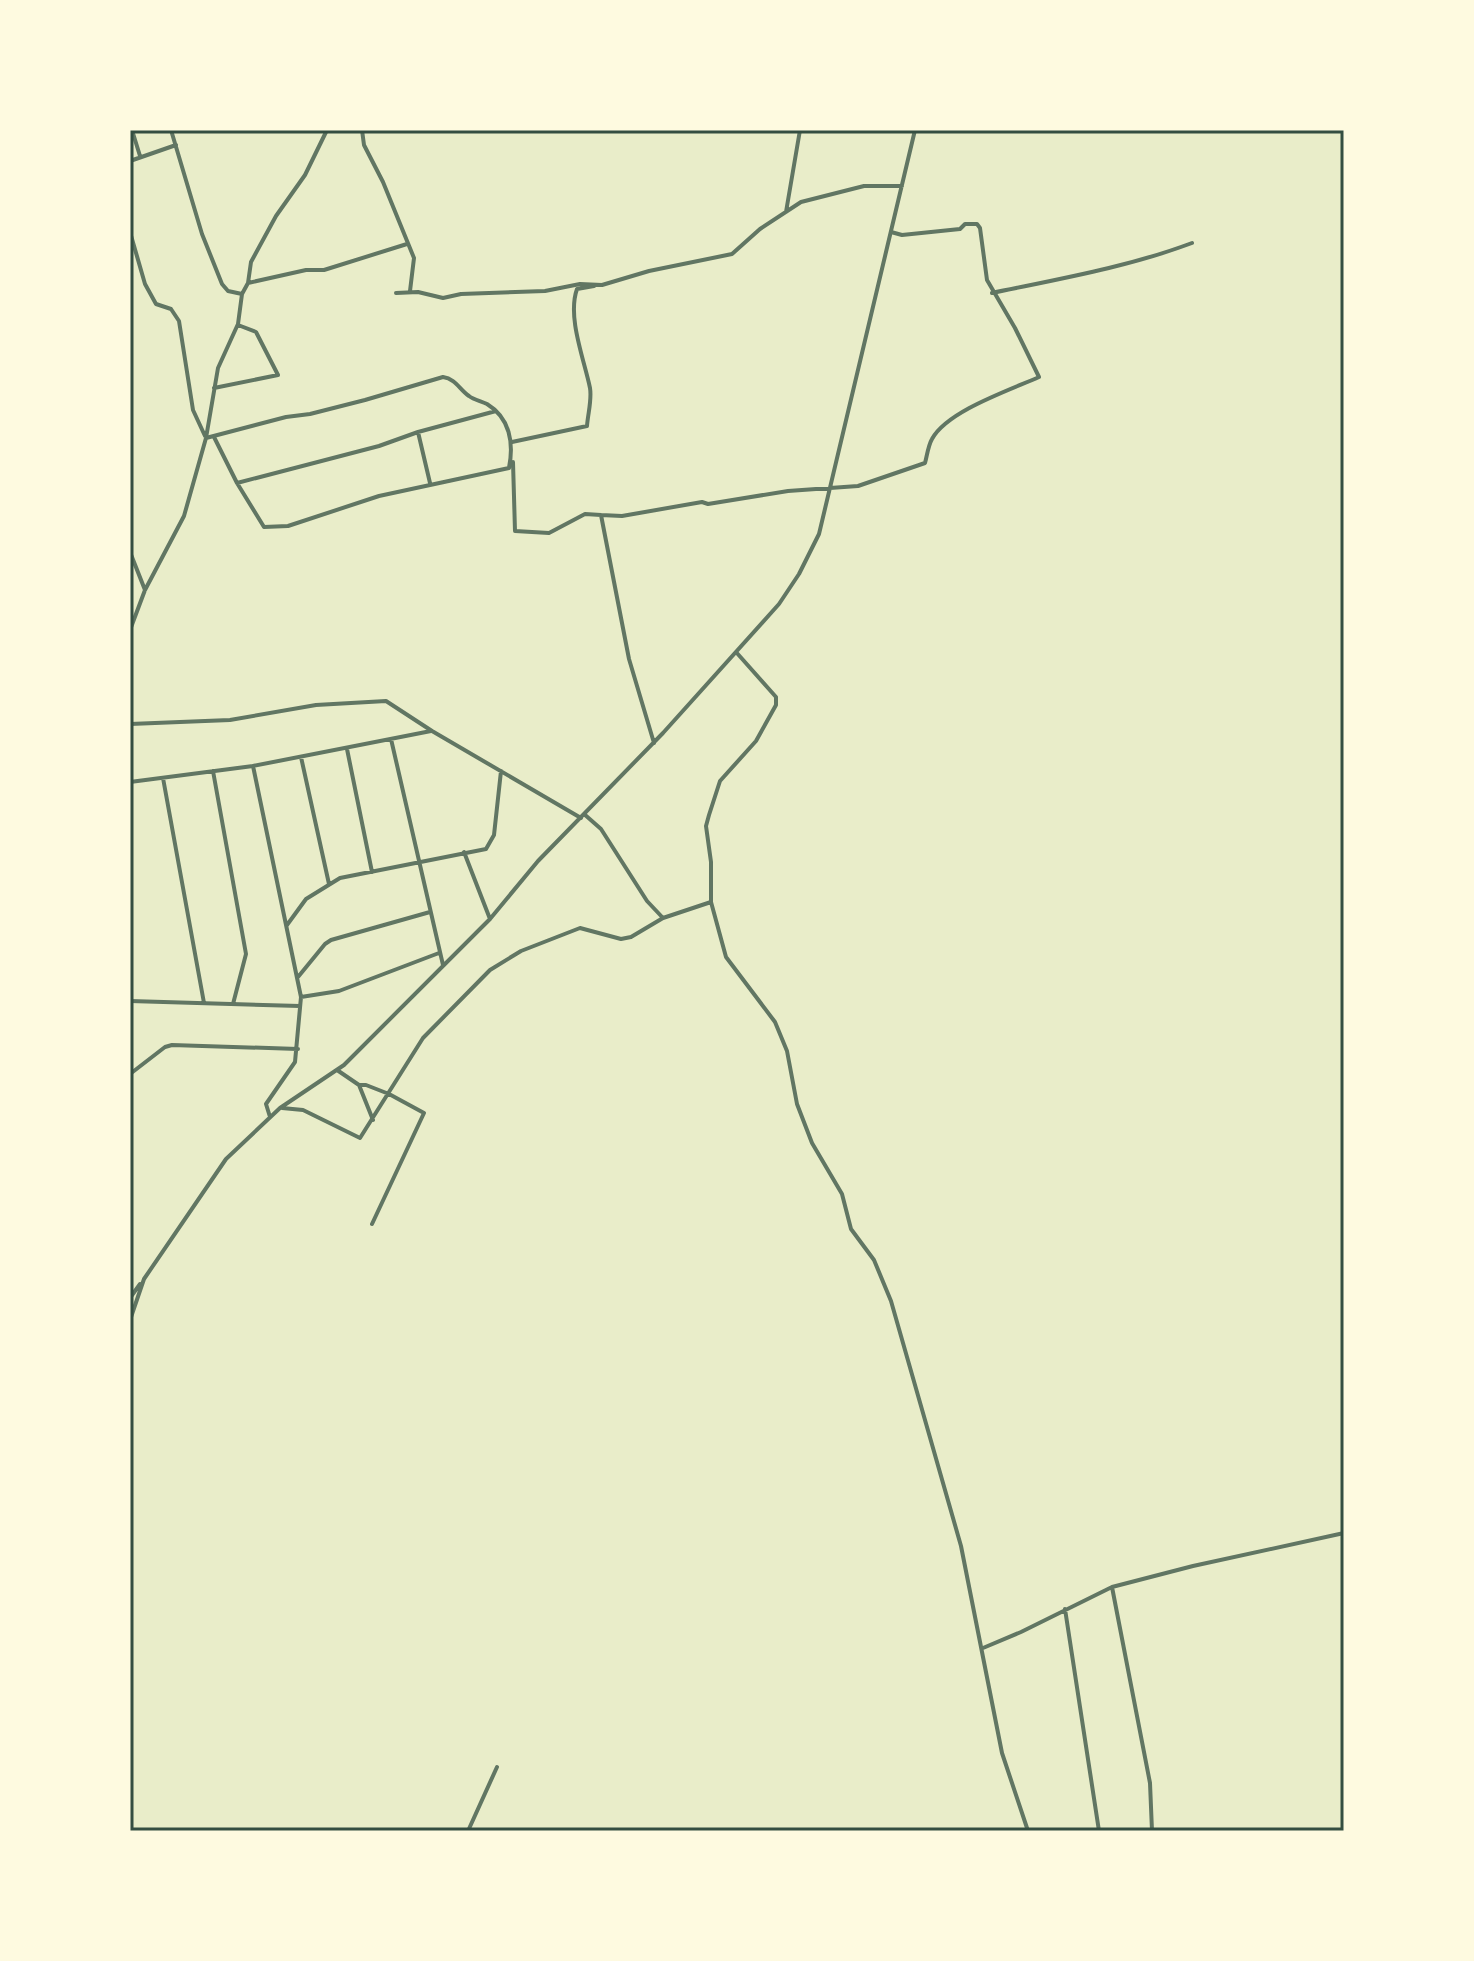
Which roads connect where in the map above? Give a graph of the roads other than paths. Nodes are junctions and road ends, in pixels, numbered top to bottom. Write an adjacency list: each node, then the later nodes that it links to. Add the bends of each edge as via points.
1 (132, 130): 8 (street)
2 (171, 130): 7 (street)
3 (327, 130): 16 (street, via 251,262)
4 (362, 130): 15 (street)
5 (800, 130): 11 (street)
6 (915, 130): 10 (street)
7 (176, 145): 8 (street); 21 (street, via 222,284)
8 (140, 156): 9 (street)
9 (130, 161)
10 (902, 186): 11 (street, via 877,184 840,191); 13 (street)
11 (786, 212): 17 (street, via 732,254)
12 (130, 232): 27 (street, via 156,304 171,309 179,321 193,410)
13 (891, 232): 20 (street, via 902,235 977,224); 32 (street)
14 (1192, 243): 20 (street)
15 (407, 244): 16 (street, via 324,270); 18 (street, via 414,258)
16 (248, 283): 21 (street)
17 (602, 285): 18 (street, via 443,298); 28 (street, via 577,289 574,296 591,391 587,426)
18 (410, 291): 19 (street)
19 (396, 293)
20 (992, 293): 32 (street, via 1039,377 942,426 931,440 925,463 858,486)
21 (242, 294): 22 (street)
22 (238, 324): 23 (street); 23 (street, via 256,332 278,375)
23 (214, 388): 27 (street)
24 (496, 411): 25 (street); 26 (street, via 443,377); 28 (street)
25 (418, 432): 30 (street); 31 (street)
26 (214, 437): 27 (street); 30 (street)
27 (206, 438): 35 (street, via 184,516)
28 (512, 442): 29 (street)
29 (512, 452): 31 (street, via 509,468); 33 (street, via 515,531 549,533 585,514)
30 (237, 483): 31 (street, via 264,527 288,526)
31 (430, 483)
32 (829, 486): 33 (street); 37 (street, via 819,534 799,574)
33 (601, 515): 41 (street, via 629,659)
34 (130, 552): 35 (street)
35 (145, 590): 36 (street)
36 (130, 630)
37 (736, 652): 41 (street); 54 (street, via 776,697 776,705 756,741 724,775 709,815)
38 (130, 724): 39 (street, via 230,720 316,705 386,701)
39 (432, 731): 40 (street); 46 (street)
40 (391, 739): 42 (street); 51 (street)
41 (654, 743): 49 (street)
42 (347, 748): 43 (street); 52 (street)
43 (301, 757): 44 (street); 53 (street)
44 (253, 766): 45 (street); 58 (street)
45 (213, 771): 47 (street); 65 (street, via 246,954)
46 (501, 771): 49 (street); 50 (street, via 491,843 486,849)
47 (163, 778): 48 (street); 64 (street)
48 (130, 782)
49 (582, 816): 56 (street, via 601,829); 57 (street)
50 (464, 852): 51 (street); 57 (street)
51 (418, 862): 52 (street); 55 (street)
52 (372, 872): 53 (street)
53 (329, 884): 58 (street, via 306,899)
54 (711, 902): 56 (street); 82 (street, via 726,957 775,1022 812,1143 842,1194 851,1229 874,1260 891,1301 961,1546)
55 (430, 912): 59 (street); 61 (street, via 331,940)
56 (663, 918): 71 (street, via 621,939 580,928 521,951 490,970 423,1038)
57 (490, 919): 60 (street)
58 (287, 925): 61 (street)
59 (440, 953): 60 (street); 62 (street, via 339,991)
60 (443, 965): 68 (street)
61 (298, 977): 62 (street)
62 (301, 997): 66 (street)
63 (130, 1001): 64 (street)
64 (204, 1003): 65 (street)
65 (233, 1004): 66 (street)
66 (300, 1006): 67 (street)
67 (298, 1049): 69 (street, via 172,1045); 73 (street, via 266,1104)
68 (337, 1070): 70 (street); 72 (street)
69 (130, 1074)
70 (359, 1085): 71 (street); 74 (street)
71 (389, 1094): 74 (street); 75 (street, via 424,1117)
72 (280, 1108): 73 (street); 74 (street, via 303,1110 359,1139)
73 (270, 1117): 76 (street, via 226,1159)
74 (373, 1120)
75 (372, 1224)
76 (144, 1279): 77 (street); 78 (street)
77 (130, 1298)
78 (130, 1320)
79 (1344, 1533): 80 (street)
80 (1112, 1587): 81 (street); 87 (street, via 1150,1783)
81 (1065, 1609): 82 (street); 86 (street)
82 (983, 1648): 85 (street, via 1002,1753)
83 (497, 1767): 84 (street)
84 (468, 1831)
85 (1028, 1831)
86 (1099, 1831)
87 (1152, 1831)

